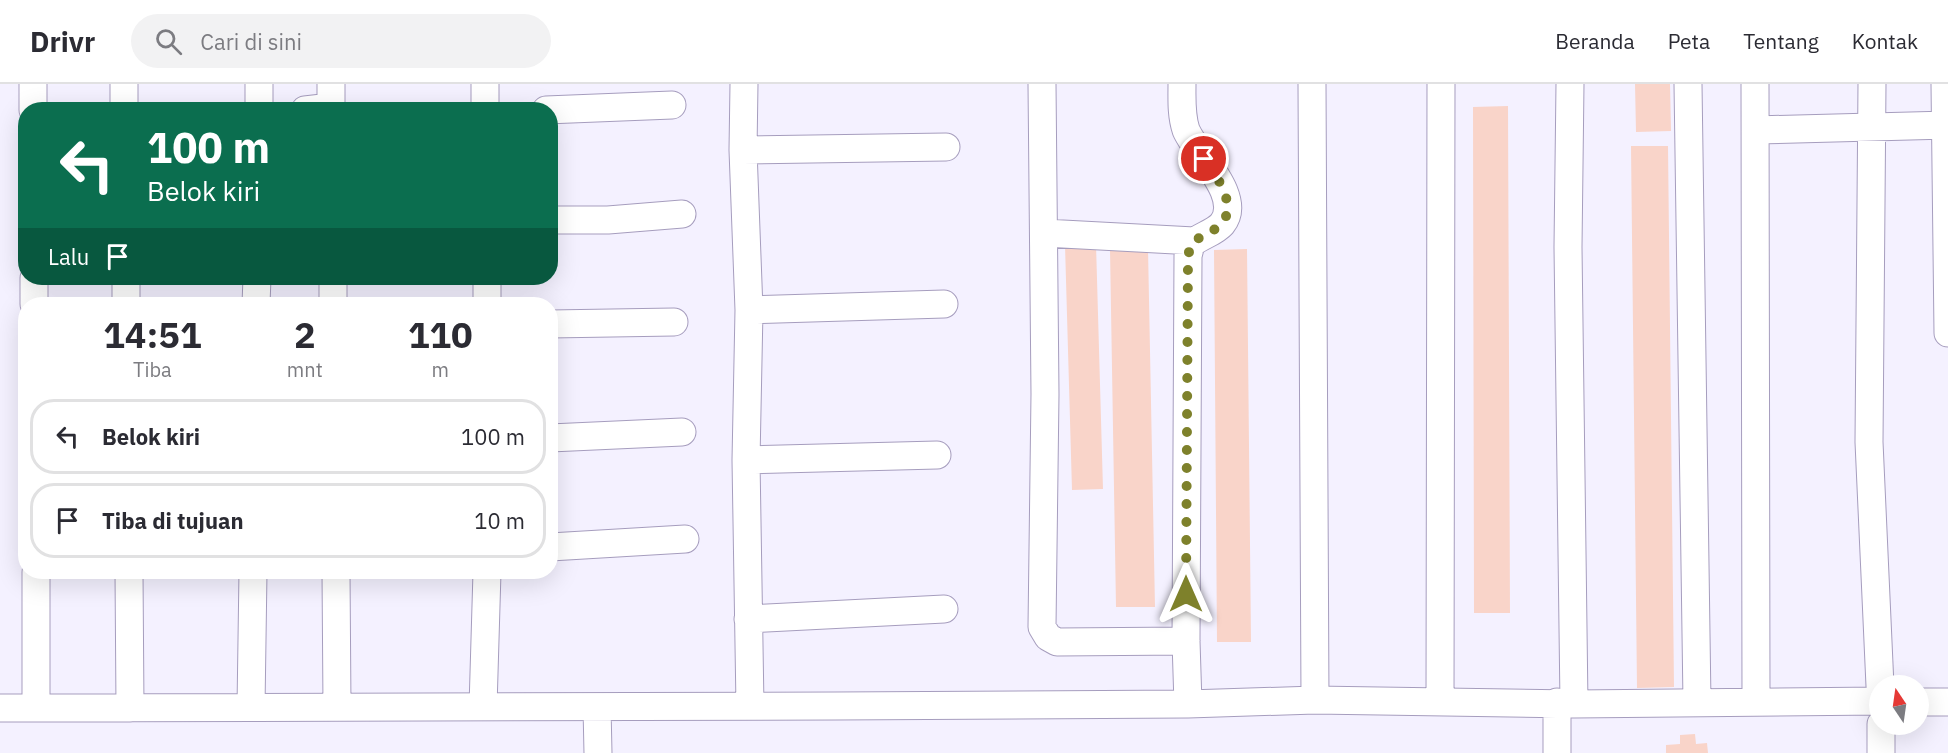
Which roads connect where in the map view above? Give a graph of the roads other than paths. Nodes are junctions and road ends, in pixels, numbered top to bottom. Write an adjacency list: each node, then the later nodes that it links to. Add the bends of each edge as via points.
1 (33, 84): 15 (street)
2 (124, 84): 16 (street)
3 (259, 84): 17 (street)
4 (484, 84): 18 (street)
5 (744, 84): 25 (street)
6 (1042, 84): 28 (street)
7 (1182, 84): 29 (street, via 1185,128 1215,173 1227,204 1222,224)
8 (1312, 84): 50 (street)
9 (1441, 84): 51 (street)
10 (1570, 84): 57 (street)
11 (1688, 84): 53 (street)
12 (1755, 84): 23 (street)
13 (1872, 84): 22 (street)
14 (1945, 84): 21 (street)
15 (33, 102)
16 (124, 102)
17 (259, 102)
18 (485, 102)
19 (672, 105): 20 (street)
20 (558, 110)
21 (1947, 125): 22 (street); 34 (street)
22 (1872, 127): 23 (street); 49 (street, via 1869,442)
23 (1756, 130): 54 (street)
24 (946, 147): 25 (street)
25 (743, 150): 31 (street)
26 (682, 214): 27 (street)
27 (558, 220)
28 (1044, 233): 29 (street); 48 (street, via 1044,633 1057,642)
29 (1194, 241): 48 (street, via 1188,256)
30 (944, 304): 31 (street)
31 (748, 310): 38 (street)
32 (674, 322): 33 (street)
33 (558, 324)
34 (1948, 333)
35 (682, 432): 36 (street)
36 (558, 438)
37 (937, 455): 38 (street)
38 (746, 460): 47 (street)
39 (685, 540): 40 (street)
40 (558, 547)
41 (36, 579): 65 (street)
42 (129, 579): 66 (street)
43 (253, 579): 60 (street)
44 (336, 579): 61 (street)
45 (487, 579): 62 (street)
46 (944, 609): 47 (street)
47 (748, 619): 59 (street)
48 (1186, 642): 58 (street)
49 (1880, 675)
50 (1315, 700): 51 (street); 58 (street)
51 (1440, 701): 57 (street)
52 (1869, 701): 54 (street)
53 (1697, 702): 54 (street); 57 (street)
54 (1756, 702)
55 (1929, 702): 56 (street)
56 (1948, 702)
57 (1566, 703): 69 (street)
58 (1188, 704): 59 (street)
59 (750, 706): 63 (street)
60 (251, 707): 61 (street); 66 (street)
61 (337, 707): 62 (street)
62 (483, 707): 63 (street)
63 (597, 707): 68 (street)
64 (0, 708): 65 (street)
65 (36, 708): 66 (street)
66 (130, 708)
67 (1881, 735): 70 (street)
68 (598, 753)
69 (1557, 753)
70 (1881, 753)

